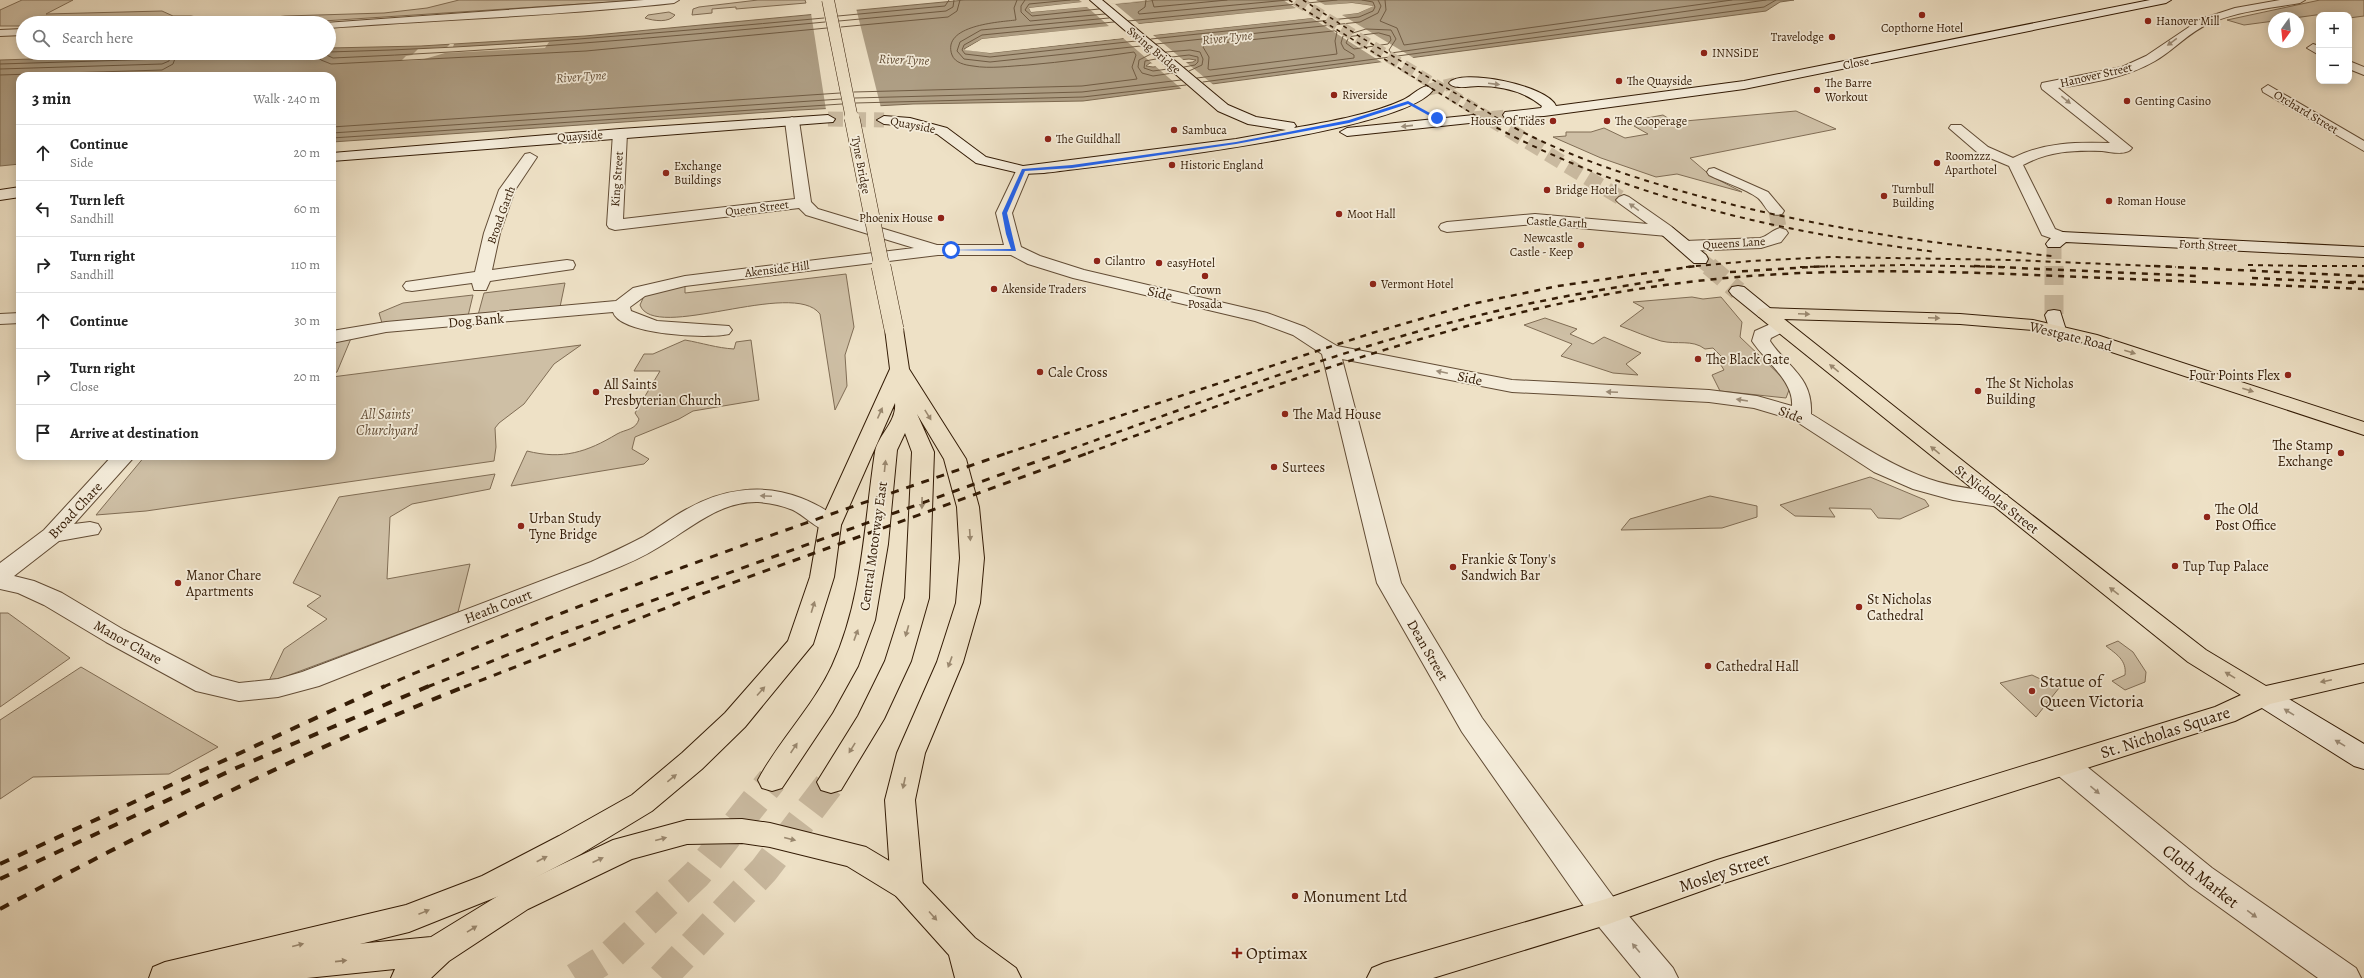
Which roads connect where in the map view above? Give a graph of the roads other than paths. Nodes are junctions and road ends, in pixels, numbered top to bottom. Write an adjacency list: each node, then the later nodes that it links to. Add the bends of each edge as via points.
1 (674, 0): 6 (street, via 569,11)
2 (828, 0): 63 (main road, Tyne Bridge, bridge)
3 (1095, 0): 17 (street, Swing Bridge)
4 (2166, 0): 15 (street, Close, via 1744,85)
5 (2300, 0): 34 (street, Hanover Street, one-way to 34, via 2214,18 2195,26 2151,59 2132,67 2047,86 2125,148 2050,148 2032,153)
6 (336, 24)
7 (16, 32): 8 (street)
8 (0, 33)
9 (2352, 65): 10 (street)
10 (2364, 71)
11 (1455, 83): 14 (street, one-way to 14, via 1497,84)
12 (2268, 89): 30 (street, Orchard Street)
13 (1427, 90): 16 (street)
14 (1533, 92): 15 (street, via 1583,102); 18 (street, via 1549,105 1549,109)
15 (1627, 100): 18 (street, Close)
16 (1408, 103): 25 (street, via 1427,115); 26 (street)
17 (1219, 104): 20 (street, Swing Bridge); 31 (street, via 1223,127 1210,141)
18 (1544, 112): 19 (street, Close)
19 (1510, 116)
20 (1239, 117): 26 (street, Swing Bridge, via 1277,125); 29 (street, via 1246,129 1244,136)
21 (828, 119): 24 (street, Quayside)
22 (1474, 119): 25 (street)
23 (884, 120): 35 (street, Quayside, via 910,122 942,131 981,160)
24 (792, 121): 28 (street, Quayside); 40 (street)
25 (1447, 122): 29 (street, one-way to 29)
26 (1340, 124): 29 (street)
27 (1956, 128): 34 (street, via 1984,153 1999,160)
28 (620, 133): 32 (street, Quayside); 42 (street, King Street)
29 (1236, 143): 31 (street)
30 (2364, 147)
31 (1196, 148): 35 (street, via 1072,166)
32 (336, 157)
33 (530, 157): 52 (street, Broad Garth, via 508,190 492,233)
34 (2015, 163): 49 (street, Forth Street, via 2048,232 2058,240)
35 (1023, 170): 48 (street, via 1004,213)
36 (1714, 172): 41 (street, via 1763,195)
37 (16, 193): 38 (street)
38 (0, 195)
39 (1624, 200): 44 (street, one-way to 39)
40 (803, 203): 42 (street, Queen Street); 47 (street, Queen Street, via 812,212)
41 (1776, 211)
42 (615, 225)
43 (1448, 227): 44 (street, Castle Garth, via 1535,219)
44 (1666, 231): 46 (street)
45 (1780, 233): 46 (street, Queens Lane, via 1775,239 1761,243)
46 (1685, 246): 50 (street)
47 (938, 250): 48 (street, Side); 55 (street, Akenside Hill, via 671,283 639,292)
48 (1014, 250): 62 (street, Side, via 1034,260 1080,274 1261,317 1299,331)
49 (2364, 252)
50 (1700, 259)
51 (567, 265): 52 (street)
52 (481, 281): 53 (street)
53 (412, 286)
54 (1738, 291): 56 (street, St Nicholas Street)
55 (621, 306): 60 (street, via 622,314 636,321 692,330); 61 (street, Dog Bank, via 386,327)
56 (1765, 313): 59 (main road, St Nicholas Street); 66 (main road, Westgate Road, one-way to 66, via 2055,323)
57 (16, 318): 58 (street)
58 (0, 319)
59 (1780, 326): 65 (street, via 1762,335 1761,341 1765,349 1795,380 1803,401); 68 (main road, St Nicholas Street, one-way to 59)
60 (723, 330)
61 (336, 336)
62 (1331, 351): 65 (street, Side, one-way to 62, via 1757,402 1709,396 1512,386); 83 (street, Dean Street, via 1389,583 1472,725)
63 (900, 370): 64 (main road); 69 (main road, one-way to 63); 82 (main road, one-way to 82, via 955,459 968,507 972,558 966,610 950,662 911,753 900,800)
64 (906, 411): 80 (main road, Central Motorway East, one-way to 64, via 826,700 845,666 860,627 876,544 886,450); 81 (main road, one-way to 81, via 923,452 916,598 898,661 870,719)
65 (1801, 416): 68 (street, Side, via 1882,467 1914,481 1953,493)
66 (2364, 429)
67 (120, 460): 71 (street, Broad Chare)
68 (1999, 500): 77 (main road, St Nicholas Street, one-way to 68, via 2197,656)
69 (830, 525): 76 (street, Heath Court, one-way to 76, via 810,509 788,499 766,496 728,500 705,508 637,550 599,567 310,679); 87 (main road, one-way to 69, via 408,918 493,885 570,845 642,803 735,720 800,644 822,577)
70 (90, 529): 71 (street)
71 (47, 540): 72 (street, Broad Chare); 74 (street, Broad Chare)
72 (0, 575)
73 (0, 581): 74 (street, Manor Chare)
74 (25, 587): 76 (street, Manor Chare, via 53,599 115,636 205,684 239,692)
75 (2364, 673): 77 (main road, St. Nicholas Square, one-way to 77)
76 (260, 691)
77 (2263, 696): 78 (street, one-way to 77); 79 (main road, St. Nicholas Square, via 2225,714)
78 (2364, 758)
79 (2065, 765): 83 (main road, Mosley Street, via 1717,873); 92 (street, Cloth Market, one-way to 92, via 2201,877)
80 (772, 780)
81 (831, 782)
82 (907, 887): 84 (main road, one-way to 82, via 517,900 573,872 624,849 688,832 742,831 821,847 855,856); 85 (main road, one-way to 85)
83 (1606, 912): 90 (main road, Mosley Street); 91 (street, Dean Street, one-way to 83)
84 (437, 951): 86 (main road, one-way to 84); 88 (main road)
85 (967, 963): 89 (main road)
86 (311, 971): 87 (main road)
87 (161, 978)
88 (408, 978)
89 (1004, 978)
90 (1384, 978)
91 (1662, 978)
92 (2344, 978)

